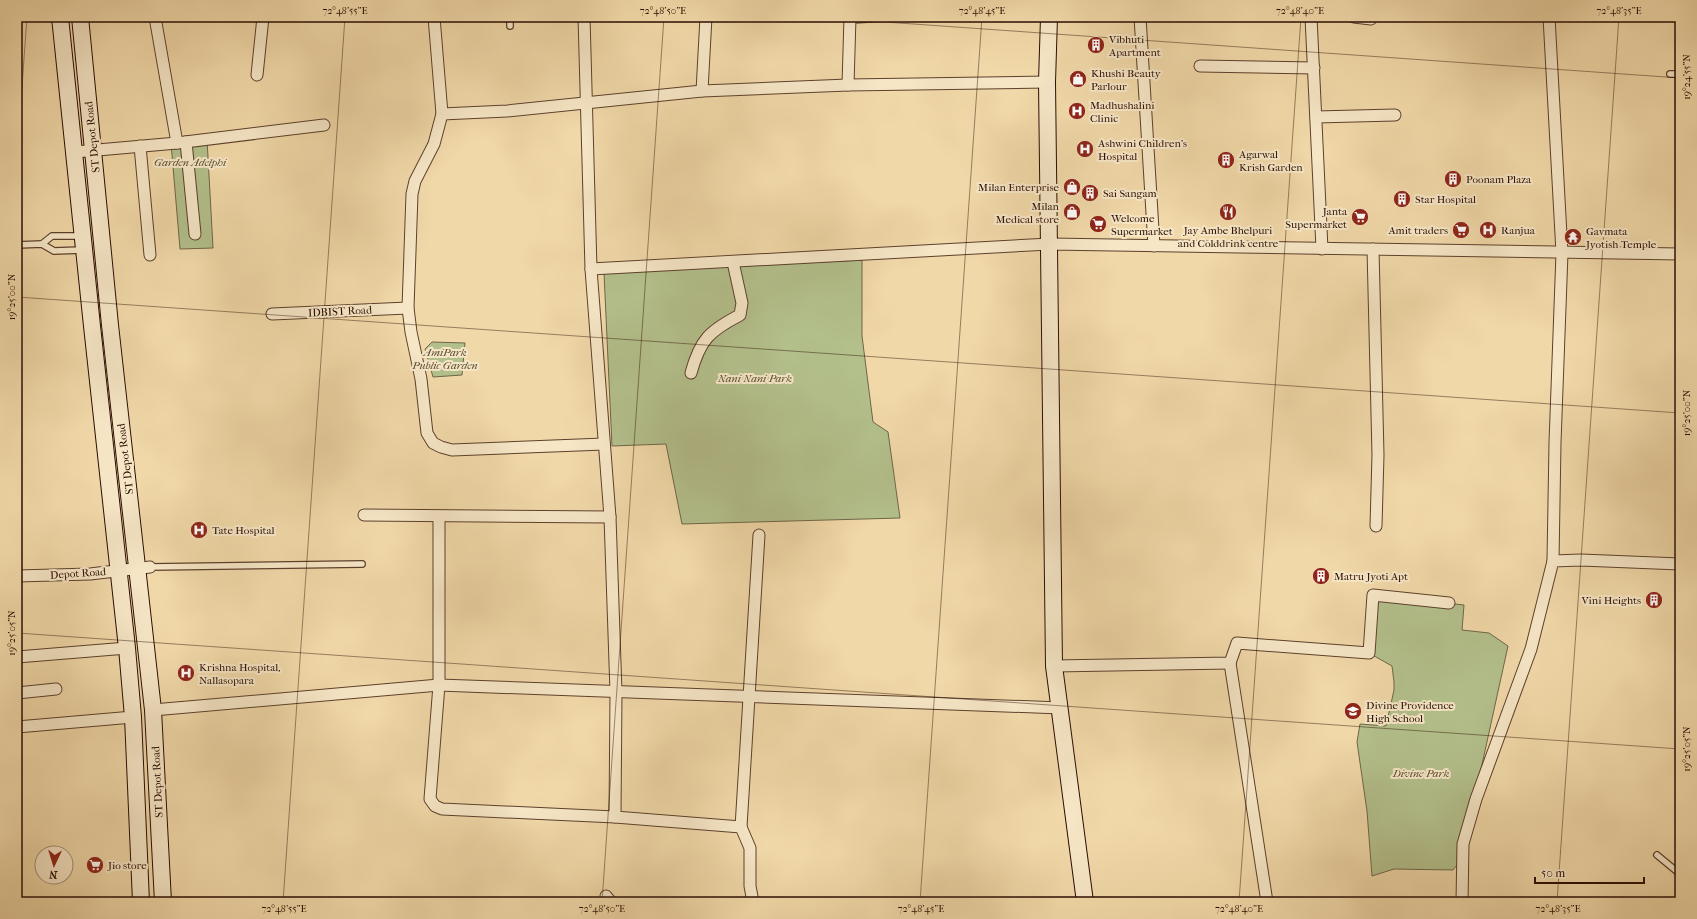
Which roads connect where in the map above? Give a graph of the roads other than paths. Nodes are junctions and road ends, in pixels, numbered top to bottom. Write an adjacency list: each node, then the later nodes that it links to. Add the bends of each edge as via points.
1 (60, 17): 33 (street, ST Depot Road)
2 (80, 17): 34 (street, ST Depot Road)
3 (155, 17): 31 (street)
4 (263, 17): 22 (street)
5 (434, 17): 27 (street)
6 (510, 17): 17 (lane)
7 (584, 17): 26 (street)
8 (706, 17): 25 (street)
9 (902, 17): 15 (lane)
10 (1049, 17): 23 (street)
11 (1140, 17): 40 (street)
12 (1311, 17): 19 (street)
13 (1354, 17): 16 (street)
14 (1549, 17): 43 (street)
15 (850, 18): 24 (street)
16 (1371, 18)
17 (510, 26)
18 (1200, 66): 19 (street)
19 (1314, 68): 29 (street)
20 (1670, 74): 21 (lane)
21 (1680, 74)
22 (257, 75)
23 (1047, 82): 24 (street); 38 (street)
24 (848, 86): 25 (street)
25 (702, 91): 26 (street)
26 (585, 102): 27 (street, via 507,111); 47 (street)
27 (442, 114): 48 (street, via 434,144 415,181 412,194)
28 (1395, 116): 29 (street)
29 (1316, 117): 41 (street)
30 (324, 125): 31 (street)
31 (182, 142): 32 (street); 35 (street)
32 (140, 146): 34 (street); 45 (street)
33 (75, 152): 34 (street); 36 (street, ST Depot Road)
34 (93, 152): 50 (street, ST Depot Road)
35 (195, 234)
36 (84, 243): 37 (lane, via 54,251); 37 (lane, via 52,236); 51 (street, ST Depot Road)
37 (42, 244): 39 (lane)
38 (1050, 244): 40 (street); 46 (street); 69 (street)
39 (17, 245)
40 (1154, 246): 41 (street)
41 (1322, 249): 42 (street)
42 (1373, 249): 43 (street); 57 (street, via 1378,455)
43 (1562, 253): 44 (street); 59 (street, via 1554,443)
44 (1680, 254)
45 (150, 255)
46 (733, 262): 47 (street); 52 (street, via 742,303 740,315 708,336 696,353)
47 (591, 269): 53 (street)
48 (408, 308): 49 (street, IDBIST Road); 53 (street, via 422,386 427,433 433,443 452,450)
49 (272, 314)
50 (110, 325): 51 (street); 62 (street, ST Depot Road)
51 (92, 326): 63 (street, ST Depot Road)
52 (691, 373)
53 (604, 444): 56 (street)
54 (364, 515): 55 (street)
55 (439, 516): 56 (street); 70 (street)
56 (610, 517): 72 (street)
57 (1376, 526)
58 (759, 535): 74 (street)
59 (1553, 561): 61 (street); 88 (street, via 1531,649 1476,799 1463,844)
60 (362, 564): 62 (lane)
61 (1680, 564)
62 (144, 568): 63 (street, Depot Road); 76 (street, ST Depot Road)
63 (119, 570): 64 (street, Depot Road, via 90,574); 66 (street, ST Depot Road)
64 (17, 576)
65 (1449, 603): 68 (street, via 1373,595 1369,653 1237,643)
66 (127, 648): 67 (street); 77 (street, ST Depot Road)
67 (17, 657)
68 (1230, 662): 69 (street); 87 (street)
69 (1054, 666): 75 (street)
70 (439, 685): 72 (street); 76 (street); 79 (street, via 429,790 435,806 442,809)
71 (56, 689): 73 (street)
72 (616, 692): 74 (street); 79 (street)
73 (17, 693)
74 (749, 697): 75 (street); 80 (street)
75 (1061, 708): 86 (street)
76 (153, 710): 84 (street, ST Depot Road)
77 (133, 717): 78 (street); 83 (street, ST Depot Road)
78 (17, 727)
79 (615, 816): 80 (street)
80 (741, 828): 85 (street, via 750,848 750,886)
81 (1657, 855): 82 (lane)
82 (1680, 874)
83 (141, 902)
84 (163, 902)
85 (753, 902)
86 (1085, 902)
87 (1267, 902)
88 (1462, 902)

